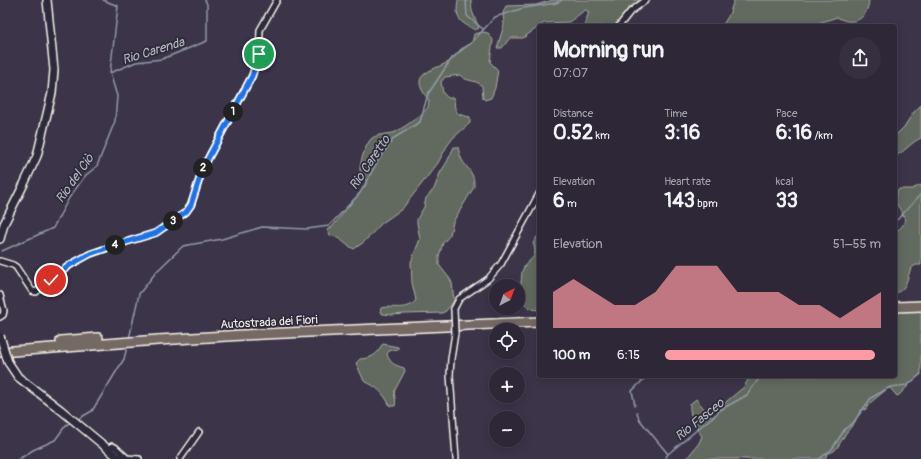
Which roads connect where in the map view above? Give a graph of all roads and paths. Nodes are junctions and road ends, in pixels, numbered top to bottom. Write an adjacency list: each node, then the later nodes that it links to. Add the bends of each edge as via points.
1 (47, 0): 6 (main road, via 54,70 52,93 37,156 4,224)
2 (277, 0): 7 (street, via 260,30 259,54 252,76 203,168 191,205 186,212 156,233 90,254 70,265 36,292 32,291 13,265)
3 (646, 0): 4 (street)
4 (620, 24)
5 (537, 198): 24 (street, bridge, via 501,264 488,279 460,299 454,309 455,333 450,375)
6 (0, 239)
7 (0, 261)
8 (0, 295): 14 (street, via 4,311)
9 (921, 300): 10 (highway)
10 (897, 301)
11 (921, 306): 12 (highway)
12 (897, 307)
13 (537, 316): 17 (highway, Autostrada dei Fiori, via 202,331)
14 (0, 317)
15 (537, 322): 18 (highway, Autostrada dei Fiori, via 248,334)
16 (0, 336): 20 (main road, bridge, via 14,373)
17 (0, 346)
18 (0, 352)
19 (199, 432): 23 (street)
20 (108, 448): 21 (main road); 22 (street, via 115,447 127,458)
21 (120, 459)
22 (139, 459)
23 (180, 459)
24 (456, 459)

